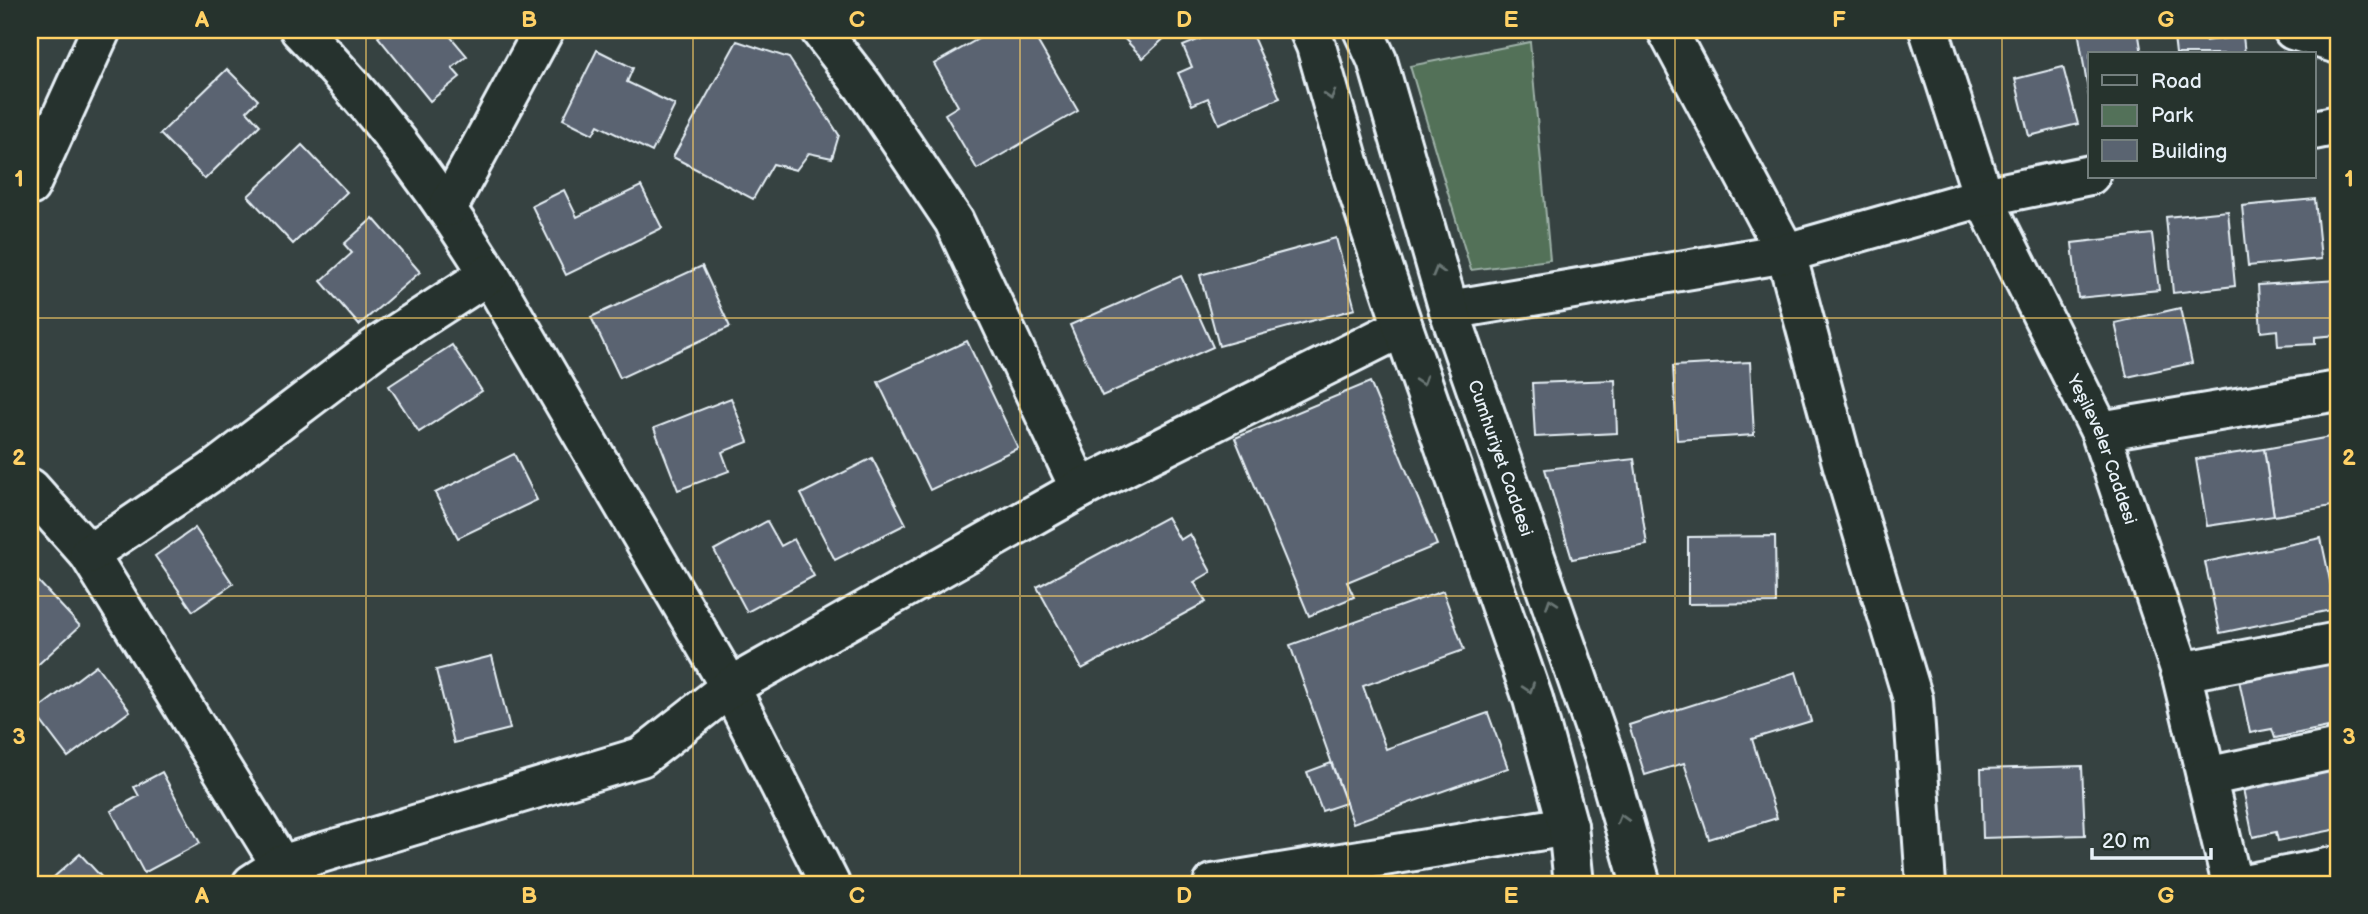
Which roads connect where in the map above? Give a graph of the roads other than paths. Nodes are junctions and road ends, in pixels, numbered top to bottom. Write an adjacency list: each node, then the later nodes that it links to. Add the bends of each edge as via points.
1 (101, 30): 14 (street)
2 (300, 30): 16 (street, via 339,69)
3 (544, 30): 16 (street)
4 (820, 30): 24 (street, via 954,222)
5 (1309, 30): 20 (street, one-way to 20)
6 (1363, 30): 19 (street, Cumhuriyet Caddesi, one-way to 6, via 1377,60)
7 (1667, 30): 17 (street)
8 (1929, 30): 15 (street, Yeşileveler Caddesi)
9 (2293, 30): 10 (street)
10 (2338, 44)
11 (2338, 125): 12 (street)
12 (2316, 130)
13 (2088, 175): 15 (street)
14 (30, 186)
15 (1983, 197): 17 (street); 22 (street, Yeşileveler Caddesi)
16 (448, 207): 18 (street)
17 (1787, 253): 19 (street); 38 (street, via 1843,466 1913,699)
18 (489, 274): 25 (street, via 375,348 213,471); 28 (street)
19 (1449, 310): 37 (street, Cumhuriyet Caddesi, one-way to 19, via 1604,755)
20 (1404, 327): 24 (street); 31 (street, one-way to 31, via 1533,699)
21 (2338, 391): 22 (street)
22 (2099, 431): 27 (street, Yeşileveler Caddesi)
23 (30, 488): 25 (street)
24 (1080, 489): 28 (street)
25 (89, 554): 33 (street)
26 (2338, 642): 27 (street)
27 (2181, 672): 30 (street, Yeşileveler Caddesi)
28 (730, 687): 33 (street, via 641,757); 34 (street)
29 (2338, 749): 30 (street)
30 (2206, 777): 39 (street, Yeşileveler Caddesi)
31 (1568, 826): 35 (street); 36 (street)
32 (2338, 866): 40 (street)
33 (266, 875)
34 (830, 884)
35 (1213, 884)
36 (1574, 884)
37 (1641, 884)
38 (1926, 884)
39 (2232, 884)
40 (2244, 884)

